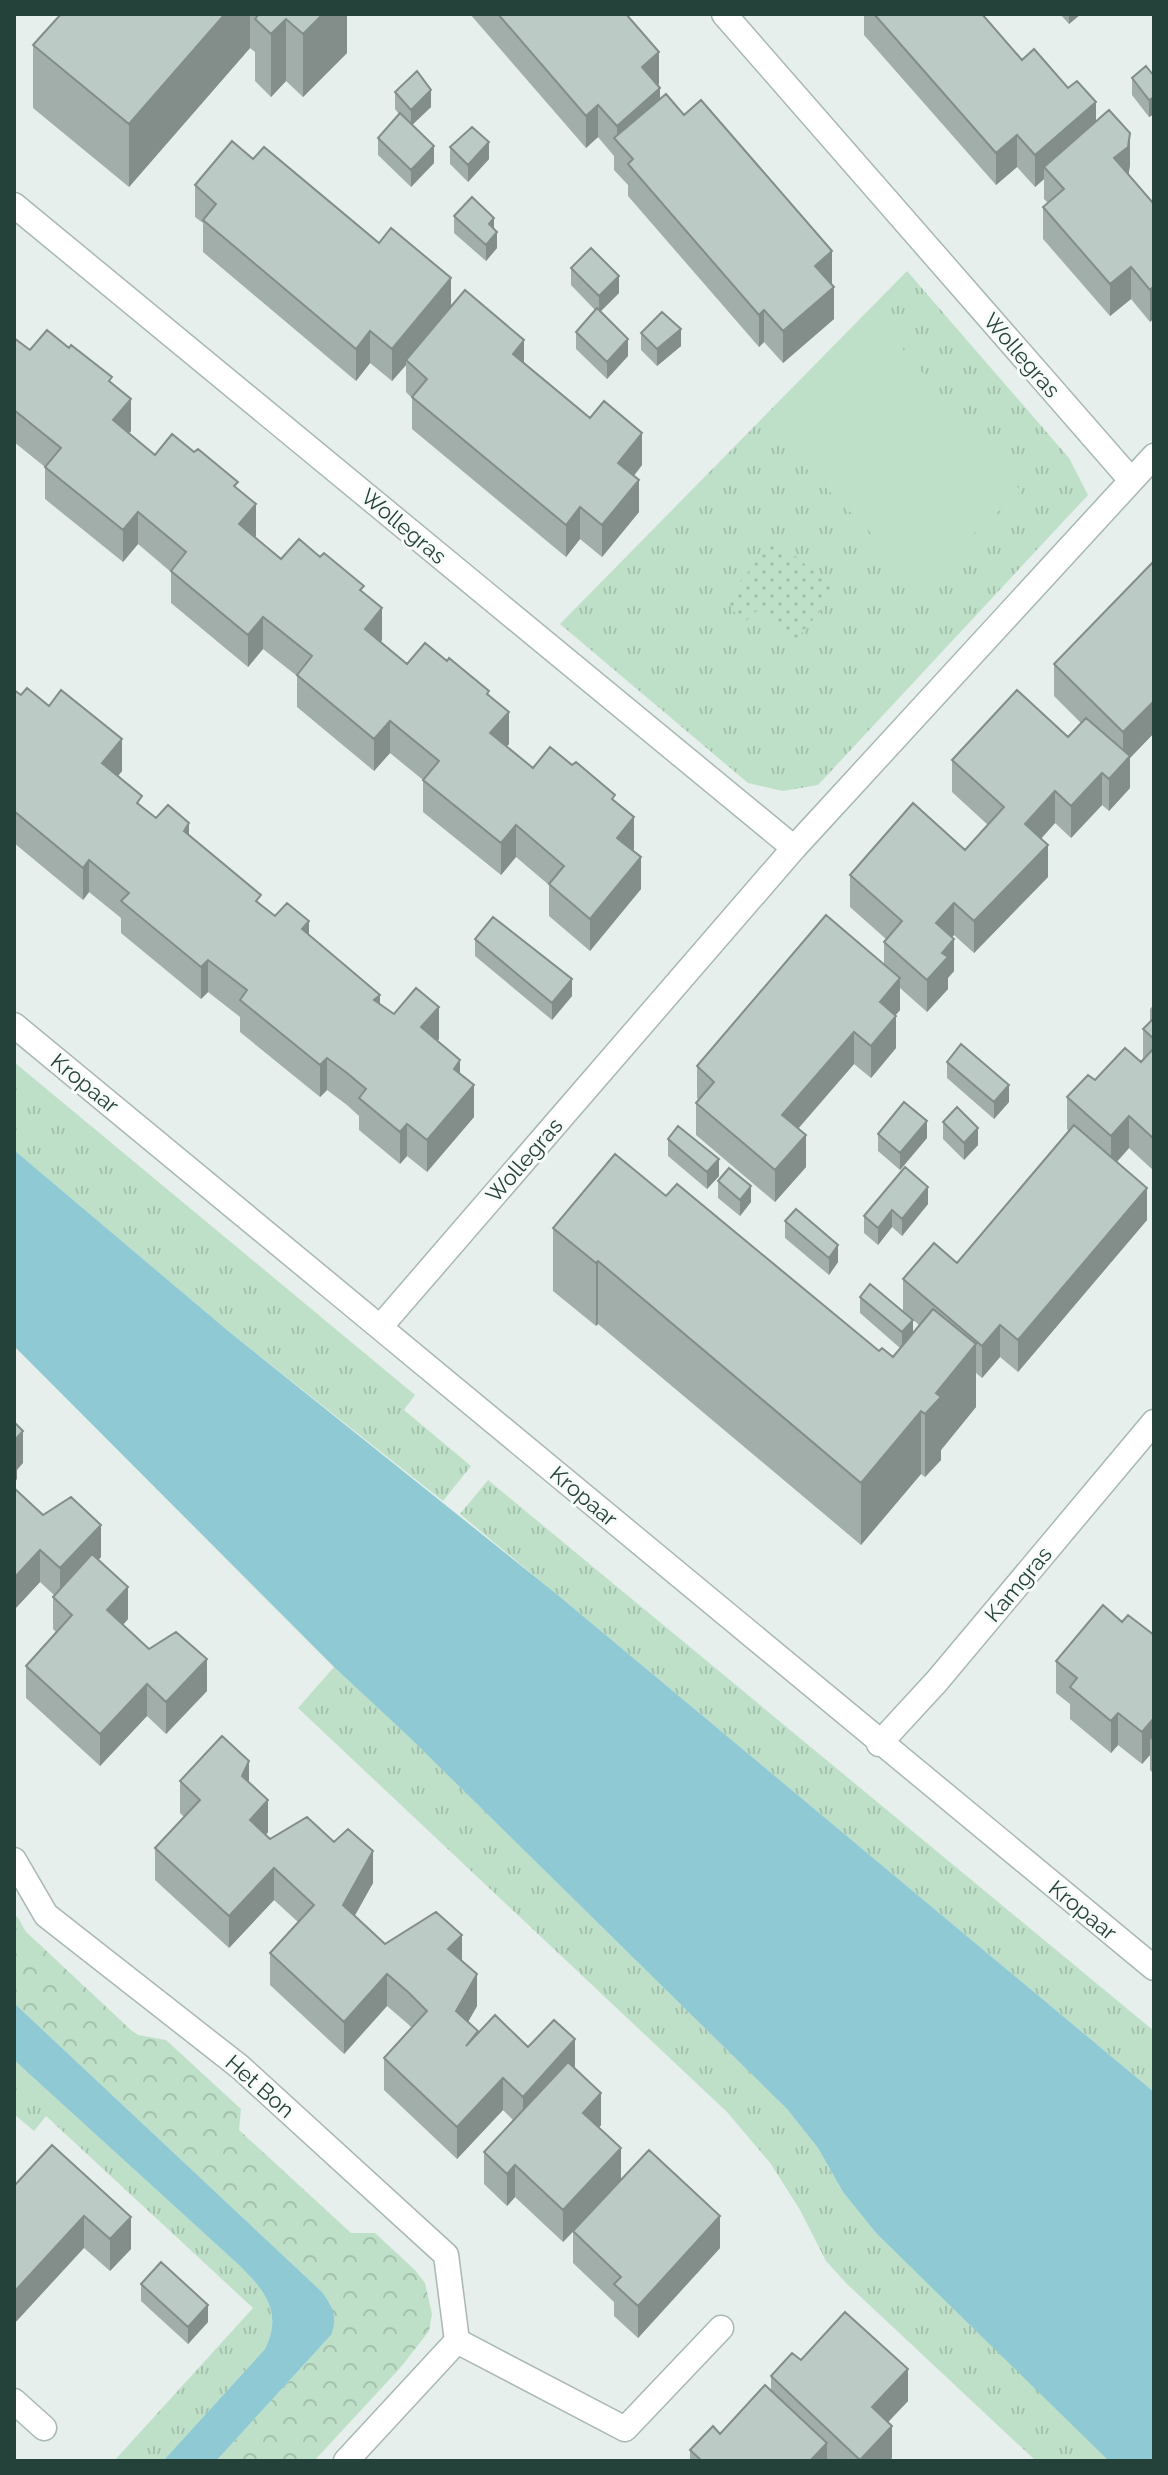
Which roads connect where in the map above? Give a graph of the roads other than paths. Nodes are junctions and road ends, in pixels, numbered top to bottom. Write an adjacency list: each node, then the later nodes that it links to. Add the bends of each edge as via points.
1 (724, 14): 4 (street, Wollegras)
2 (14, 205): 5 (street, Wollegras)
3 (1154, 456): 4 (street, Wollegras)
4 (1131, 480): 5 (street, Wollegras)
5 (794, 848): 7 (street, Wollegras)
6 (14, 1025): 7 (street, Kropaar)
7 (381, 1326): 9 (street, Kropaar)
8 (1154, 1422): 9 (street, Kamgras)
9 (879, 1744): 11 (street, Kropaar)
10 (14, 1860): 13 (street, Het Bon, via 46,1915 240,2067 446,2255)
11 (1154, 1968)
12 (721, 2328): 13 (street, via 625,2429)
13 (457, 2341): 16 (street)
14 (14, 2401): 15 (street)
15 (44, 2428)
16 (346, 2461)

